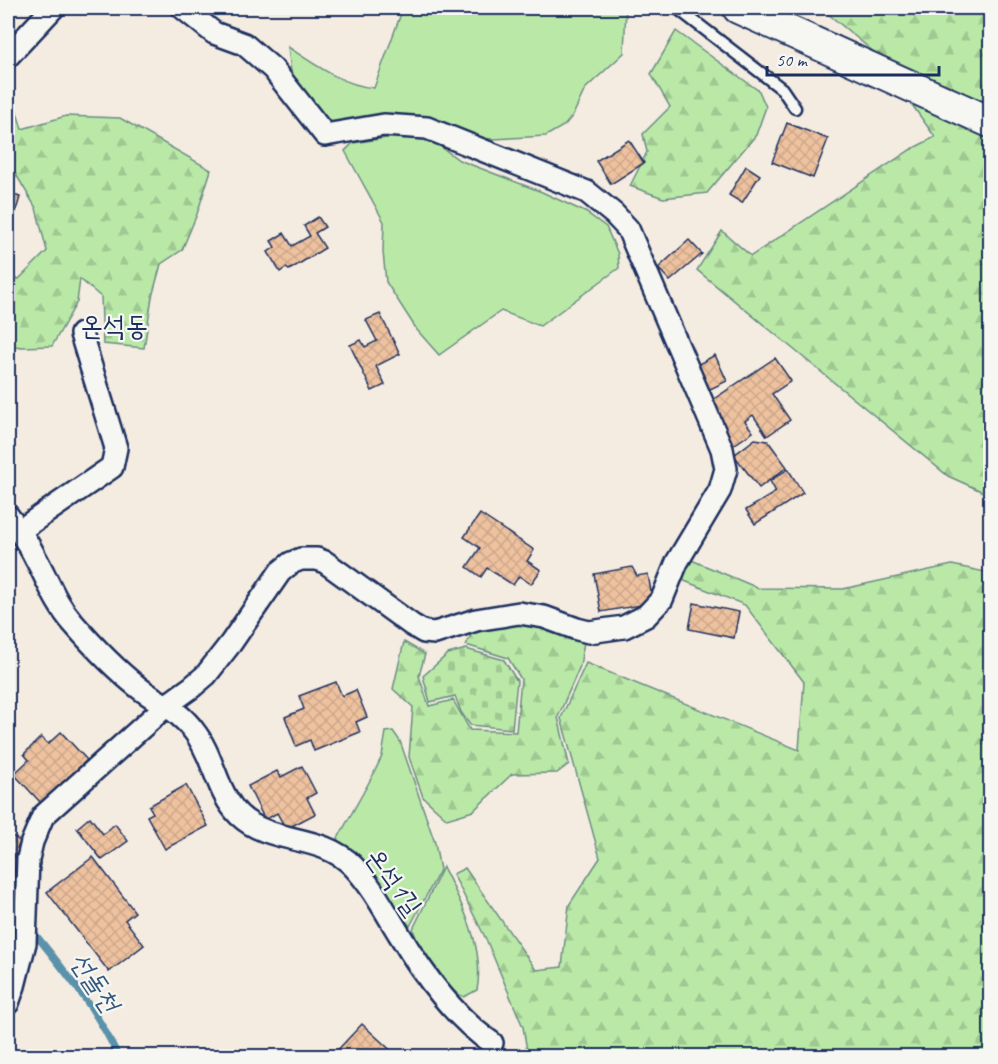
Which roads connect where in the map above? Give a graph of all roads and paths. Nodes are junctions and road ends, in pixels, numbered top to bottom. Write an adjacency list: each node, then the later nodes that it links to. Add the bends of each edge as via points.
1 (53, 8): 5 (street)
2 (183, 8): 10 (street, via 214,33 244,44 273,69 325,135 384,125 427,128 588,192 614,214 628,229 722,449 726,469 720,490 677,562 662,599 646,616 630,625 589,632 544,617 519,614 426,632 325,562 301,560 275,577 206,675)
3 (677, 8): 6 (lane, via 782,89)
4 (738, 8): 7 (street)
5 (8, 56)
6 (795, 108)
7 (990, 122)
8 (81, 334): 9 (street, via 116,448 112,467)
9 (13, 523): 10 (street, 온석1길, via 73,623 129,680)
10 (167, 705): 12 (street, via 43,816 28,859); 14 (street, 온석1길, via 201,740 240,816 267,831 318,844 349,862 373,891 424,971 460,1016)
11 (8, 923): 12 (street)
12 (25, 943): 13 (street)
13 (8, 1003)
14 (492, 1043)

